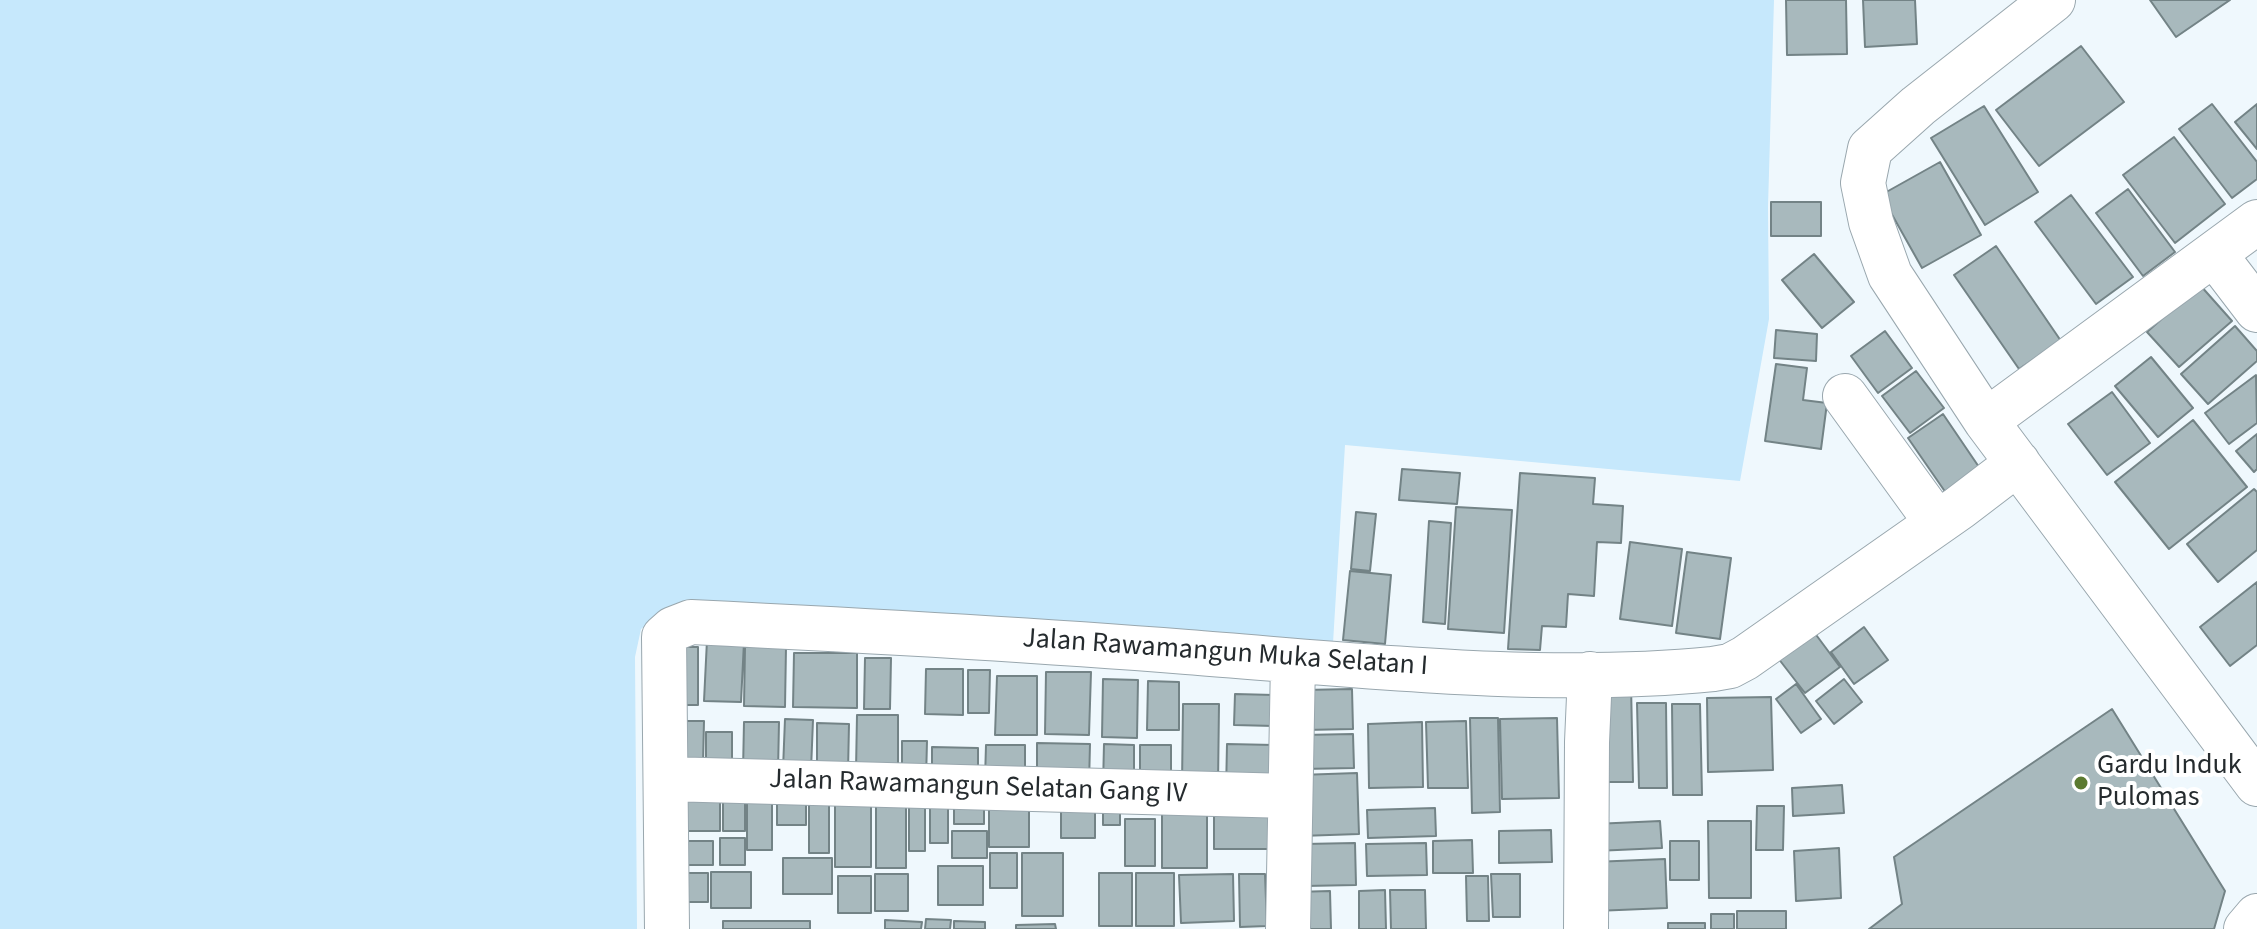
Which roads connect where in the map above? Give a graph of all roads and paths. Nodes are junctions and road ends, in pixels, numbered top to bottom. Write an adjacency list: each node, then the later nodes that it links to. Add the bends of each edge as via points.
1 (2053, 0): 6 (street, via 1870,149 1863,183 1890,275)
2 (2257, 222): 3 (street)
3 (2215, 255): 4 (street); 6 (street)
4 (2257, 310)
5 (1845, 396): 8 (street)
6 (1986, 421): 7 (street)
7 (2018, 463): 8 (street, Jalan Rawamangun Muka Selatan I); 12 (street)
8 (1937, 523): 10 (street, Jalan Rawamangun Muka Selatan I, via 1730,666)
9 (1293, 661): 10 (street, Jalan Rawamangun Muka Selatan I); 11 (street, Jalan Rawamangun Muka Selatan I, via 691,622 664,637); 13 (street)
10 (1590, 674): 17 (street)
11 (667, 779): 13 (street, Jalan Rawamangun Selatan Gang IV); 15 (street, Jalan Rawamangun Muka Selatan I)
12 (2257, 784)
13 (1289, 796): 16 (street)
14 (2257, 916): 18 (street)
15 (667, 929)
16 (1288, 929)
17 (1586, 929)
18 (2246, 929)

